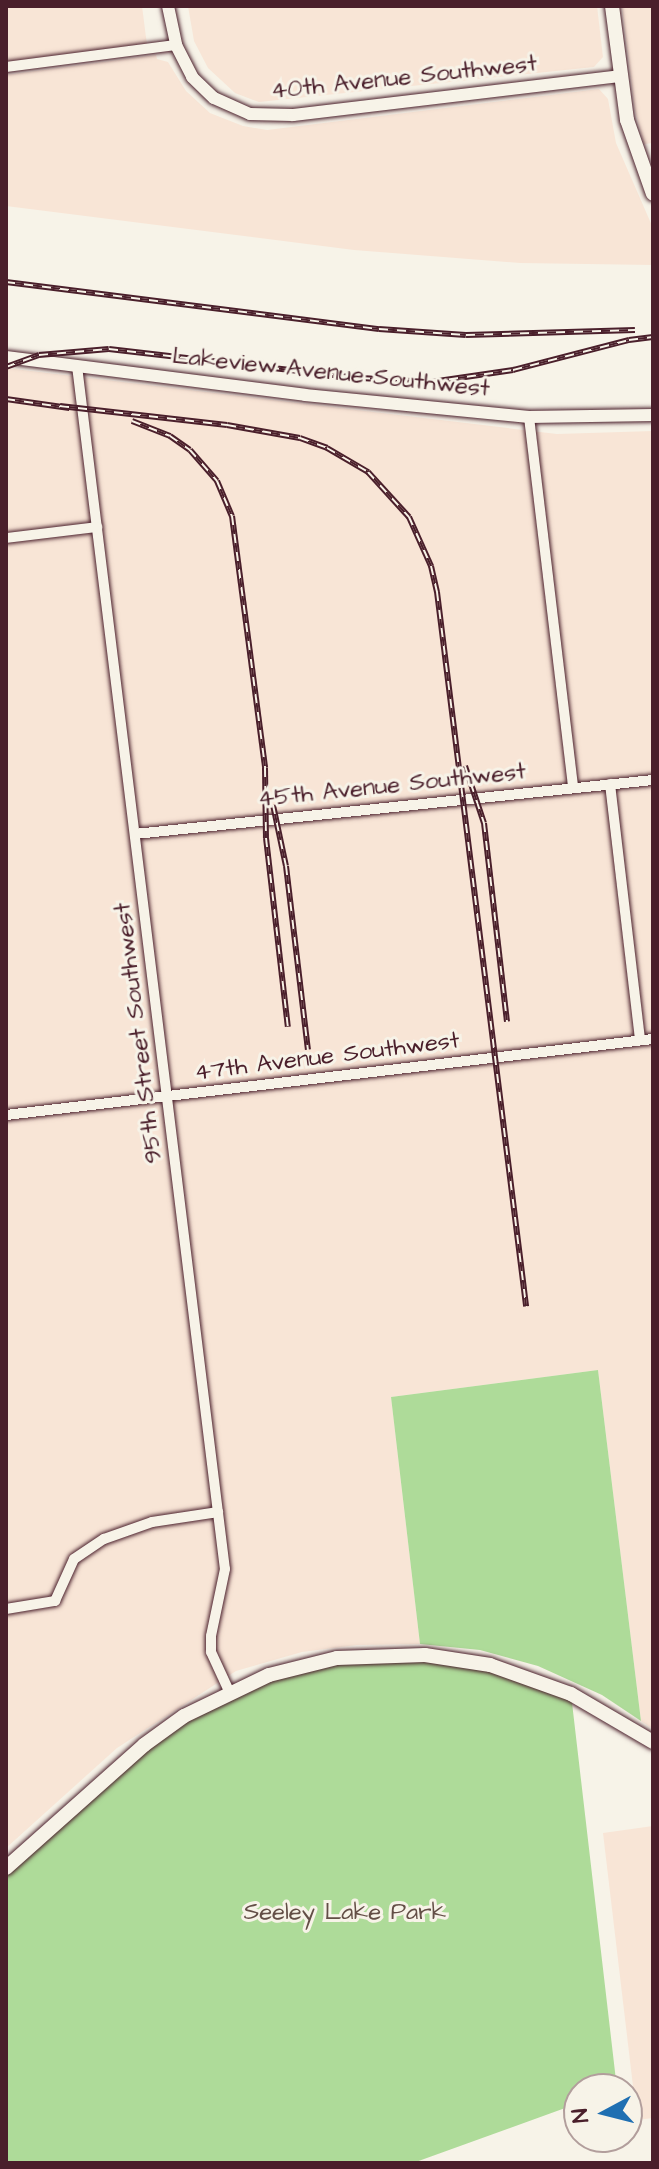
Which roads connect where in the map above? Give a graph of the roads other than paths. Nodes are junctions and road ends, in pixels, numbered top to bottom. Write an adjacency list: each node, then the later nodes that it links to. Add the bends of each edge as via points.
1 (168, 6): 3 (street, 40th Avenue Southwest)
2 (612, 6): 5 (main road)
3 (176, 45): 4 (street); 5 (street, 40th Avenue Southwest, via 192,77 214,98 250,114 271,116)
4 (6, 67)
5 (620, 76): 6 (main road, via 627,120)
6 (653, 194)
7 (6, 357): 8 (street, Lakeview Avenue Southwest)
8 (77, 366): 10 (street, Lakeview Avenue Southwest); 11 (street, 95th Street Southwest)
9 (653, 415): 10 (street, Lakeview Avenue Southwest)
10 (529, 417): 15 (street)
11 (97, 527): 12 (street); 16 (street, 95th Street Southwest)
12 (6, 538)
13 (653, 780): 14 (street, 45th Avenue Southwest)
14 (610, 784): 15 (street, 45th Avenue Southwest); 18 (street)
15 (573, 786): 16 (street, 45th Avenue Southwest)
16 (135, 834): 19 (street, 95th Street Southwest)
17 (653, 1039): 18 (street, 47th Avenue Southwest)
18 (640, 1040): 19 (street, 47th Avenue Southwest)
19 (166, 1096): 20 (street, 47th Avenue Southwest); 21 (street, 95th Street Southwest)
20 (6, 1115)
21 (218, 1512): 22 (street, via 152,1522 104,1539 74,1559 55,1601); 23 (street, 95th Street Southwest, via 225,1569 210,1644)
22 (6, 1609)
23 (229, 1691): 24 (main road, via 287,1669 337,1658 450,1657 532,1677); 25 (main road, via 144,1745)
24 (653, 1742)
25 (6, 1868)

